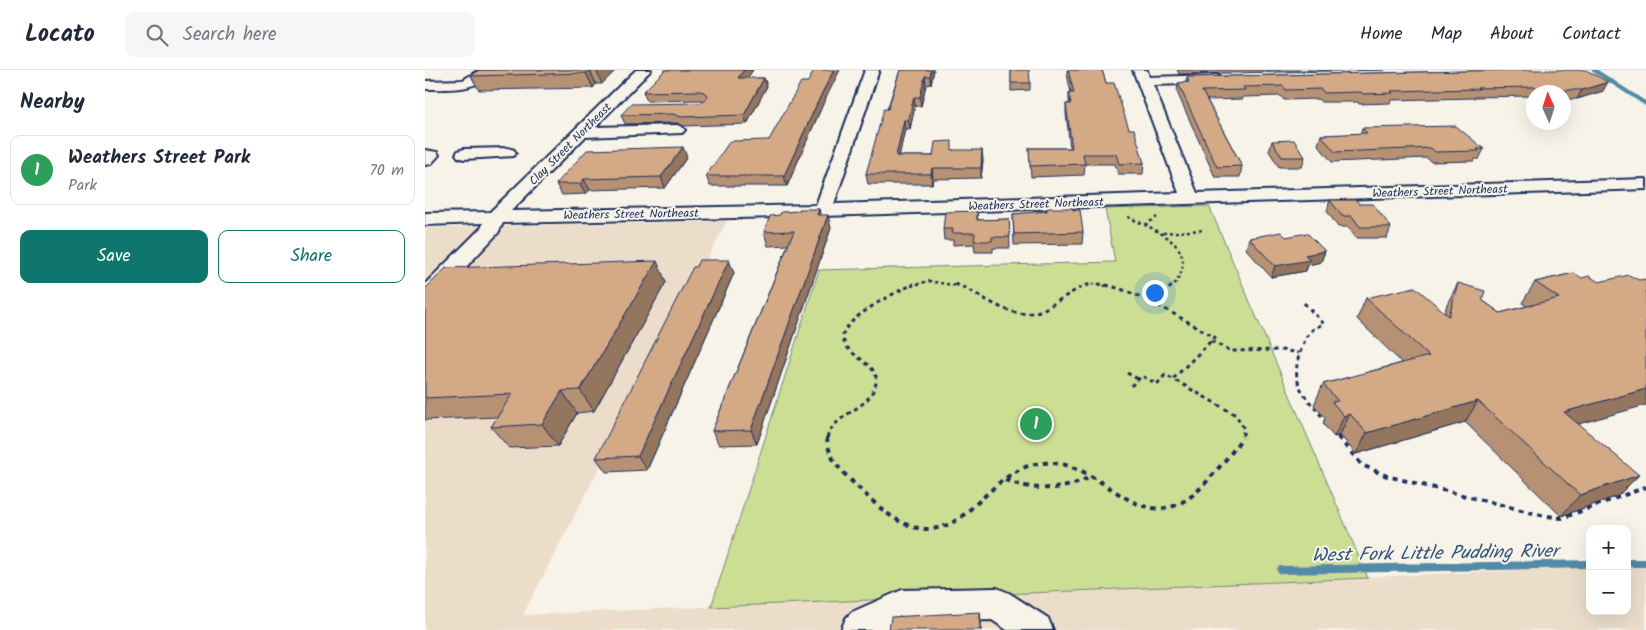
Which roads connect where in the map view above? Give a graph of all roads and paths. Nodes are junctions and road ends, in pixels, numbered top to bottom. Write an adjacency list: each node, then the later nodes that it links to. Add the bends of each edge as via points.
1 (488, 70): 6 (street, via 463,84)
2 (645, 70): 8 (street, Clay Street Northeast)
3 (872, 70): 18 (street)
4 (1142, 76): 5 (street); 16 (street)
5 (1229, 79)
6 (425, 84)
7 (625, 107): 8 (street)
8 (606, 108): 10 (street, Clay Street Northeast)
9 (677, 130): 10 (street)
10 (581, 132): 19 (street, Clay Street Northeast)
11 (508, 153): 12 (street)
12 (464, 154)
13 (425, 155): 14 (street, via 431,155)
14 (425, 160)
15 (1646, 184): 16 (street, Weathers Street Northeast)
16 (1190, 199): 17 (street, Weathers Street Northeast)
17 (1112, 201): 18 (street, Weathers Street Northeast); 22 (path, via 1121,213)
18 (823, 210): 19 (street, Weathers Street Northeast)
19 (495, 217): 20 (street, Weathers Street Northeast); 23 (street, Clay Street Northeast, via 491,229)
20 (425, 219)
21 (1204, 230): 22 (path)
22 (1163, 233): 25 (path, via 1177,246 1183,270 1175,285)
23 (425, 297)
24 (1303, 303): 27 (path, via 1325,324 1314,328)
25 (1151, 305): 26 (path, via 1215,338); 33 (path, via 1115,287 1095,283 1078,288 1041,312 1014,314 955,283 929,281 904,288 844,328 842,335 846,347 870,365 876,380 874,390 866,399 839,419 831,430 827,441 828,453 834,463 891,516 907,526 923,528 947,525)
26 (1211, 341): 27 (path, via 1231,352 1281,350); 30 (path)
27 (1299, 353): 34 (path, via 1295,378 1300,390 1362,465 1387,476 1562,518)
28 (1127, 373): 29 (path)
29 (1138, 379): 30 (path, via 1141,376 1157,384 1165,375); 31 (path)
30 (1173, 379): 32 (path, via 1236,415 1244,429 1243,438 1193,494 1173,507 1138,505)
31 (1131, 386)
32 (1090, 477): 33 (path, via 1056,489 1019,486); 33 (path, via 1073,467 1049,463 1026,466)
33 (1004, 479)
34 (1646, 487)
35 (858, 630): 36 (street, via 902,606 997,604)
36 (1036, 630)

